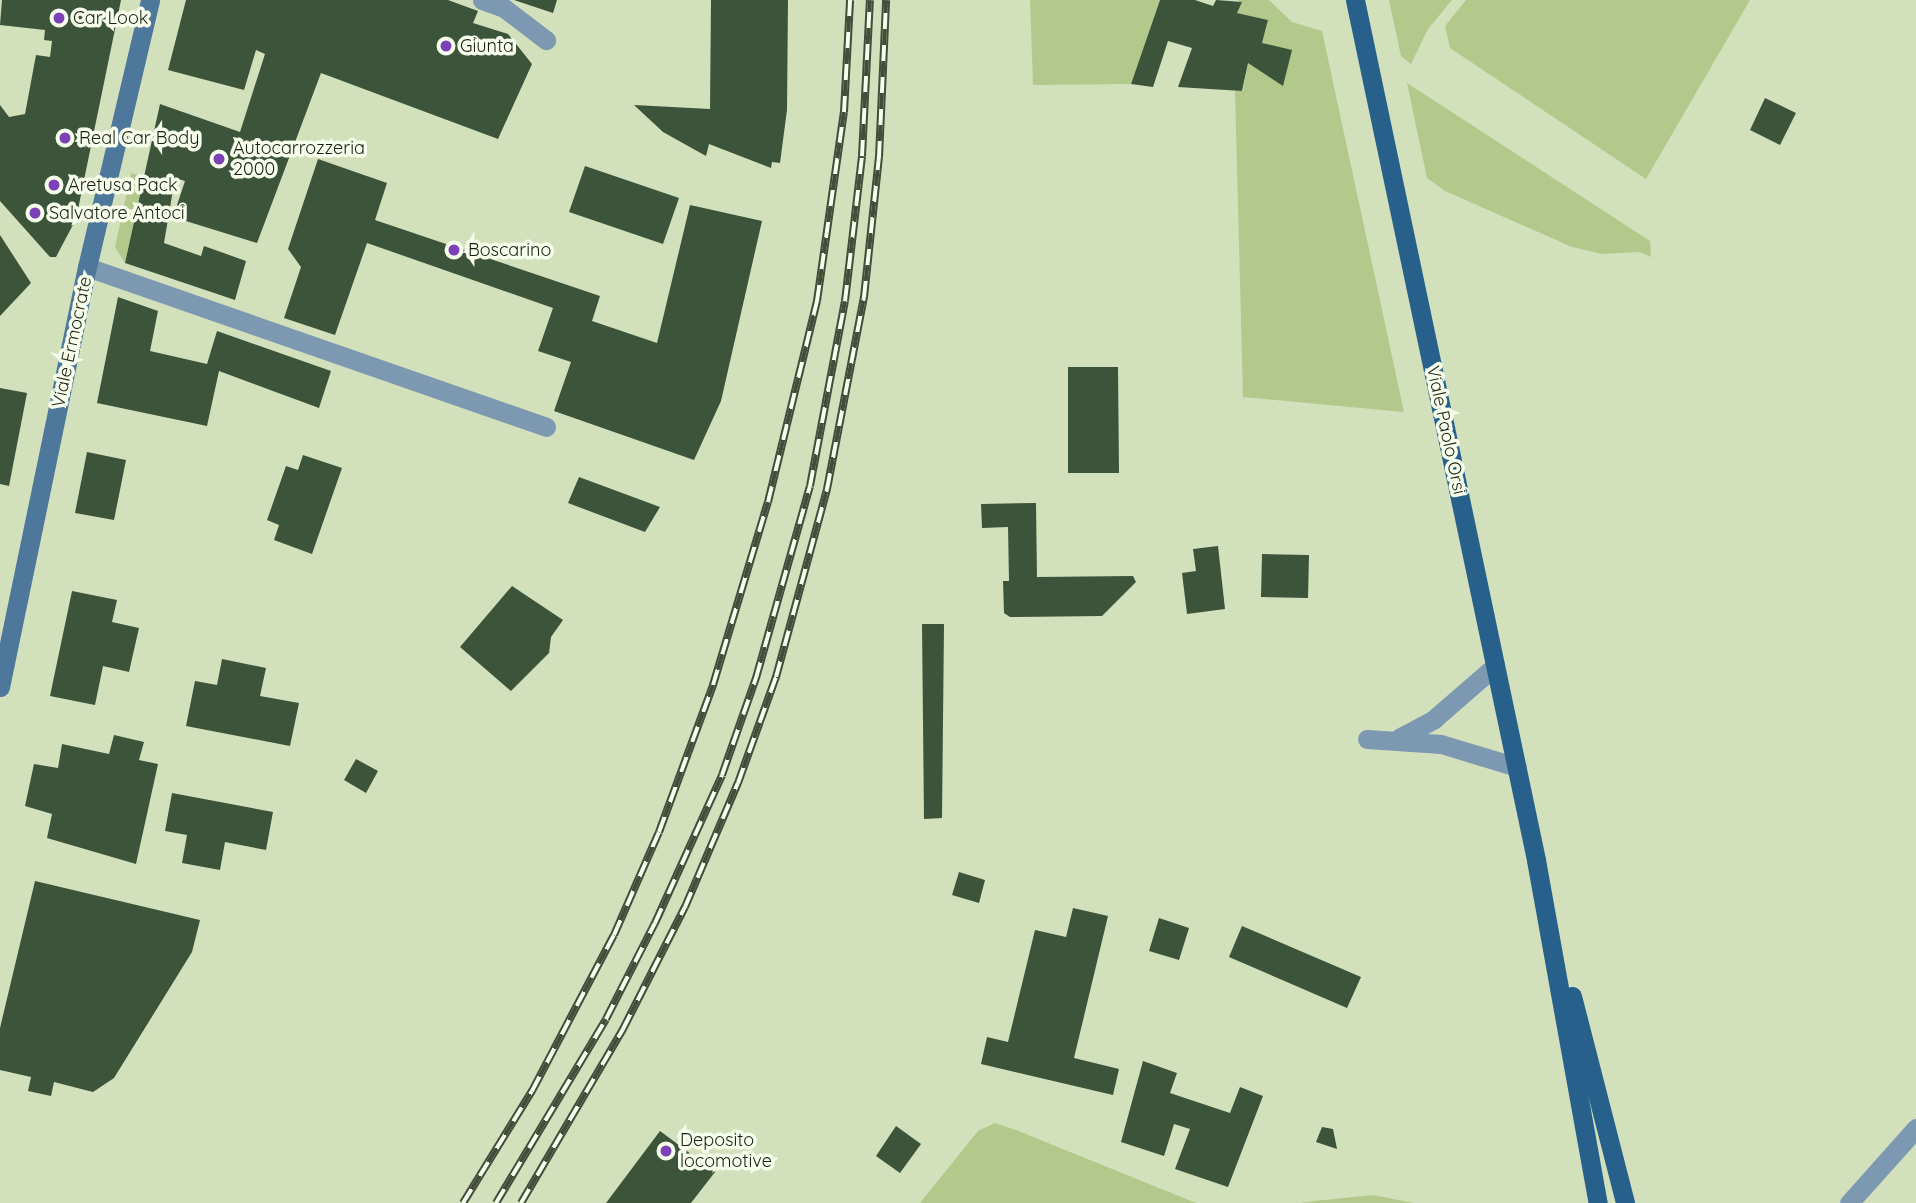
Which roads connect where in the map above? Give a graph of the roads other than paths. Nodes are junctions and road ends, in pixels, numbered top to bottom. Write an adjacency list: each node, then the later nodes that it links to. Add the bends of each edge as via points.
1 (150, 0): 6 (main road, Viale Ermocrate)
2 (482, 0): 4 (street)
3 (1355, 0): 8 (main road, Viale Paolo Orsi)
4 (502, 4): 5 (street)
5 (546, 40)
6 (87, 267): 7 (street); 9 (main road, Viale Ermocrate)
7 (546, 426)
8 (1495, 666): 10 (street, via 1434,719); 12 (main road, Viale Paolo Orsi)
9 (0, 687)
10 (1399, 738): 11 (street); 12 (street, via 1452,747)
11 (1367, 739)
12 (1517, 767): 13 (main road, Viale Paolo Orsi)
13 (1536, 860): 15 (main road); 16 (main road)
14 (1916, 1128): 17 (street)
15 (1598, 1203)
16 (1625, 1203)
17 (1849, 1203)

